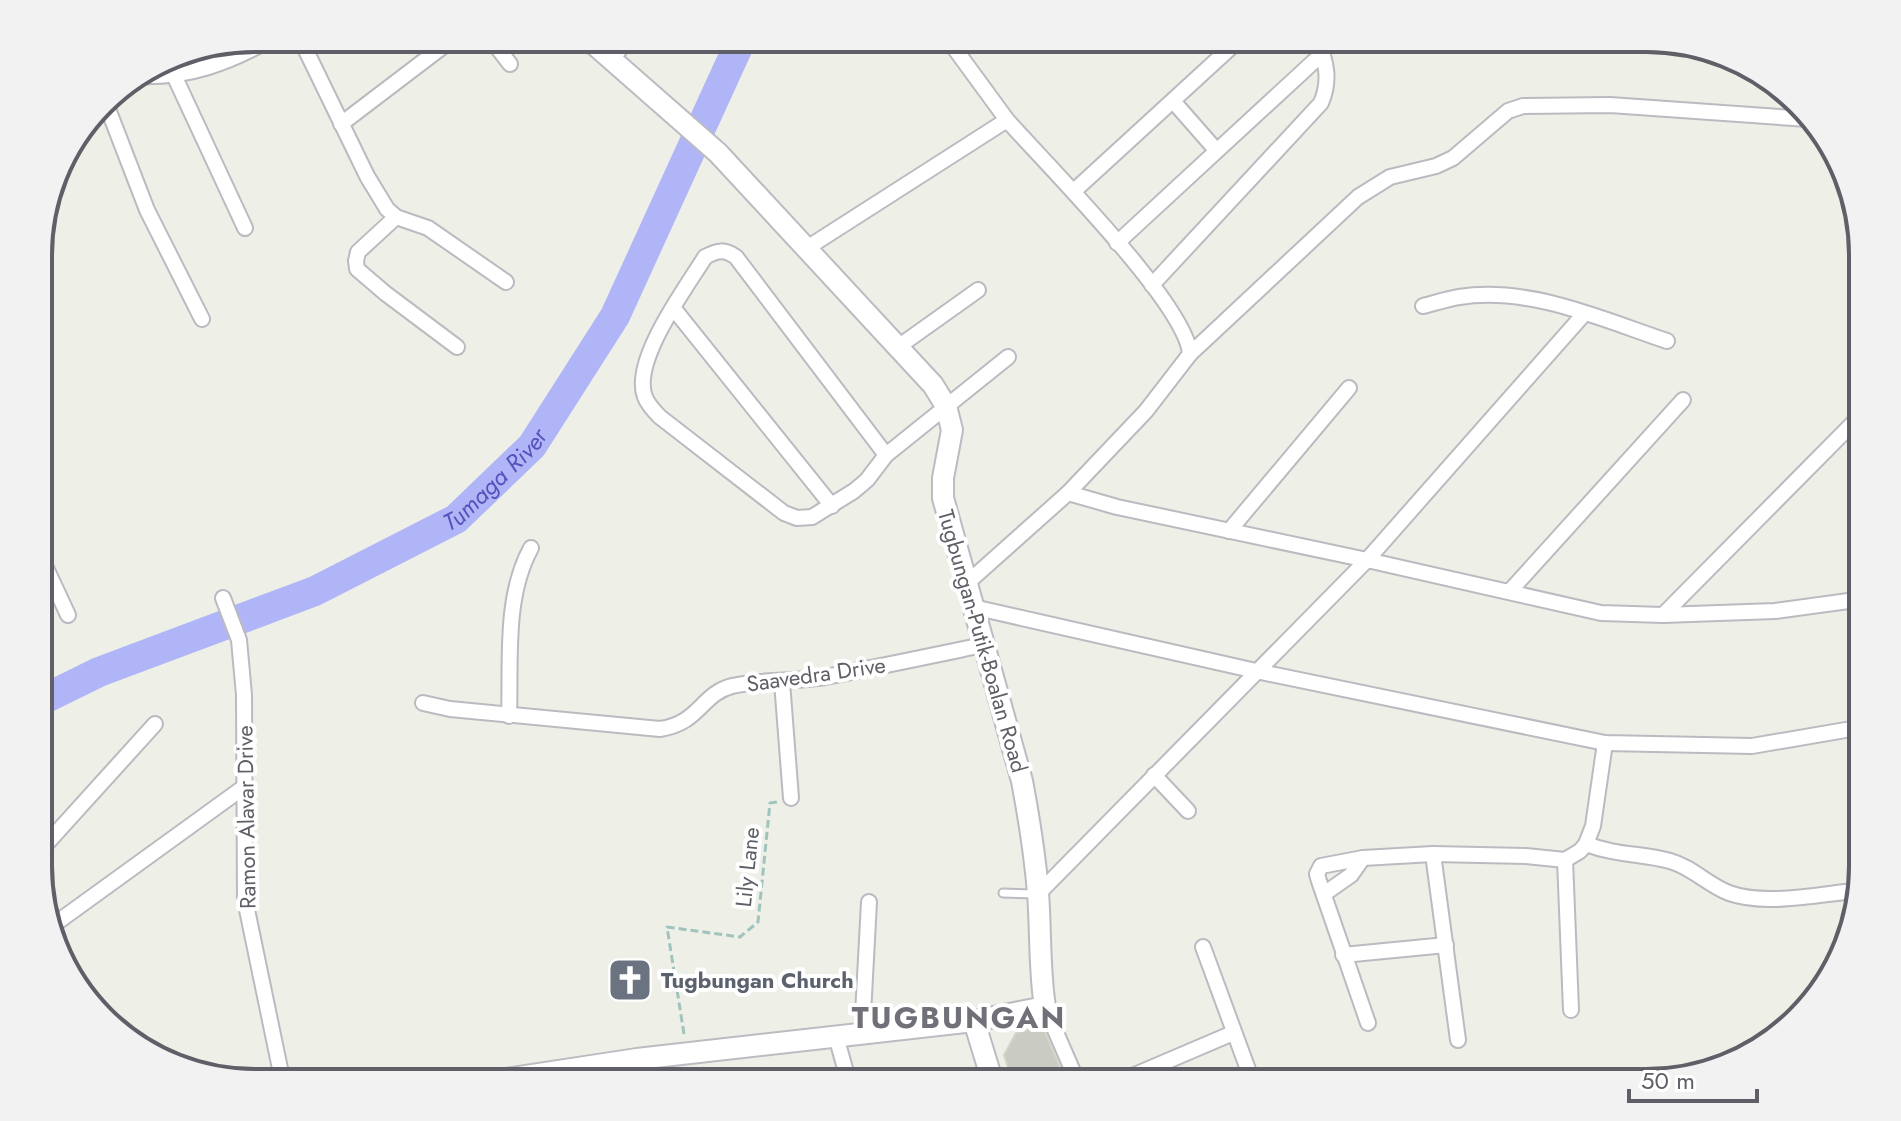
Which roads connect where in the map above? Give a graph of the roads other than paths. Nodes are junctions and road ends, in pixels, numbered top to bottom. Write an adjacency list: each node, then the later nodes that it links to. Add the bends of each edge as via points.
1 (307, 52): 18 (street)
2 (436, 52): 18 (street)
3 (501, 52): 12 (street)
4 (602, 52): 10 (main road)
5 (618, 52): 10 (street)
6 (957, 52): 17 (street)
7 (1226, 52): 14 (street)
8 (241, 53): 11 (street)
9 (1323, 53): 19 (street); 26 (street, via 1328,77 1321,103)
10 (611, 60): 24 (main road, via 718,153)
11 (188, 64)
12 (510, 64)
13 (172, 70): 22 (street)
14 (1173, 101): 19 (street); 20 (street)
15 (110, 113): 31 (street, via 147,210)
16 (1795, 118): 35 (street, via 1610,105 1515,108 1453,158 1390,177 1358,197)
17 (1007, 120): 20 (street); 24 (street)
18 (341, 124): 21 (street, via 377,194)
19 (1216, 150): 23 (street)
20 (1074, 191): 23 (street)
21 (396, 217): 25 (street, via 428,228); 33 (street, via 358,252 357,269)
22 (245, 228)
23 (1117, 243): 26 (street)
24 (807, 248): 34 (main road)
25 (506, 282)
26 (1152, 285): 35 (street, via 1189,342)
27 (978, 290): 34 (street)
28 (1423, 306): 30 (street, via 1497,295 1544,301)
29 (674, 309): 41 (street, via 705,257 726,250); 43 (street); 43 (street, via 648,356 643,376 649,406 784,513 812,517)
30 (1584, 314): 32 (street); 46 (street)
31 (202, 319)
32 (1667, 341)
33 (457, 347)
34 (898, 347): 39 (main road)
35 (1190, 354): 42 (street, via 1146,411)
36 (1008, 357): 39 (street)
37 (1349, 388): 44 (street)
38 (1683, 400): 49 (street)
39 (946, 406): 41 (street); 48 (main road, Tugbungan-Putik-Boalan Road, via 952,430 943,498)
40 (1849, 427): 54 (street)
41 (886, 455): 43 (street, via 867,480)
42 (1068, 493): 44 (street); 48 (street)
43 (832, 506)
44 (1229, 531): 46 (street)
45 (531, 548): 59 (street, via 514,592)
46 (1367, 560): 49 (street); 56 (street)
47 (52, 581): 53 (street)
48 (966, 584): 52 (main road, Tugbungan-Putik-Boalan Road)
49 (1510, 591): 54 (street, via 1601,613)
50 (223, 598): 64 (street, Ramon Alavar Drive, via 239,640)
51 (1849, 601): 54 (street, via 1775,611)
52 (973, 607): 55 (main road, Tugbungan-Putik-Boalan Road); 56 (street)
53 (68, 615)
54 (1663, 615)
55 (983, 645): 57 (street, Saavedra Drive); 74 (main road, Tugbungan-Putik-Boalan Road, via 1022,781)
56 (1256, 671): 62 (street); 63 (street)
57 (782, 682): 59 (street, Saavedra Drive, via 722,690 686,721 660,729); 65 (street)
58 (423, 703): 59 (street, Saavedra Drive)
59 (509, 716)
60 (155, 724): 67 (street)
61 (1849, 729): 62 (street, via 1752,746)
62 (1605, 743): 68 (street)
63 (1154, 775): 66 (street); 74 (street)
64 (244, 787): 77 (street); 90 (street, Ramon Alavar Drive, via 245,900)
65 (791, 798)
66 (1188, 811)
67 (52, 838)
68 (1586, 844): 71 (street); 72 (street, via 1671,861 1746,898)
69 (1433, 854): 70 (street); 71 (street); 78 (street)
70 (1363, 858): 75 (street, via 1351,875); 75 (street, via 1321,866 1317,874)
71 (1565, 860): 82 (street)
72 (1845, 892)
73 (1003, 893): 74 (lane)
74 (1038, 894): 81 (main road, Tugbungan-Putik-Boalan Road)
75 (1324, 894): 80 (street)
76 (869, 902): 85 (street)
77 (60, 920)
78 (1446, 945): 80 (street); 88 (street)
79 (1203, 947): 86 (street)
80 (1343, 955): 84 (street)
81 (1045, 1007): 83 (main road); 95 (street)
82 (1571, 1010)
83 (974, 1021): 85 (main road); 94 (main road)
84 (1368, 1023)
85 (862, 1033): 87 (main road)
86 (1233, 1033): 96 (street); 97 (street)
87 (836, 1036): 89 (main road); 93 (street)
88 (1458, 1040)
89 (637, 1059): 91 (main road); 92 (street)
90 (280, 1069)
91 (596, 1069)
92 (640, 1069)
93 (845, 1069)
94 (989, 1069)
95 (1072, 1069)
96 (1149, 1069)
97 (1247, 1069)

